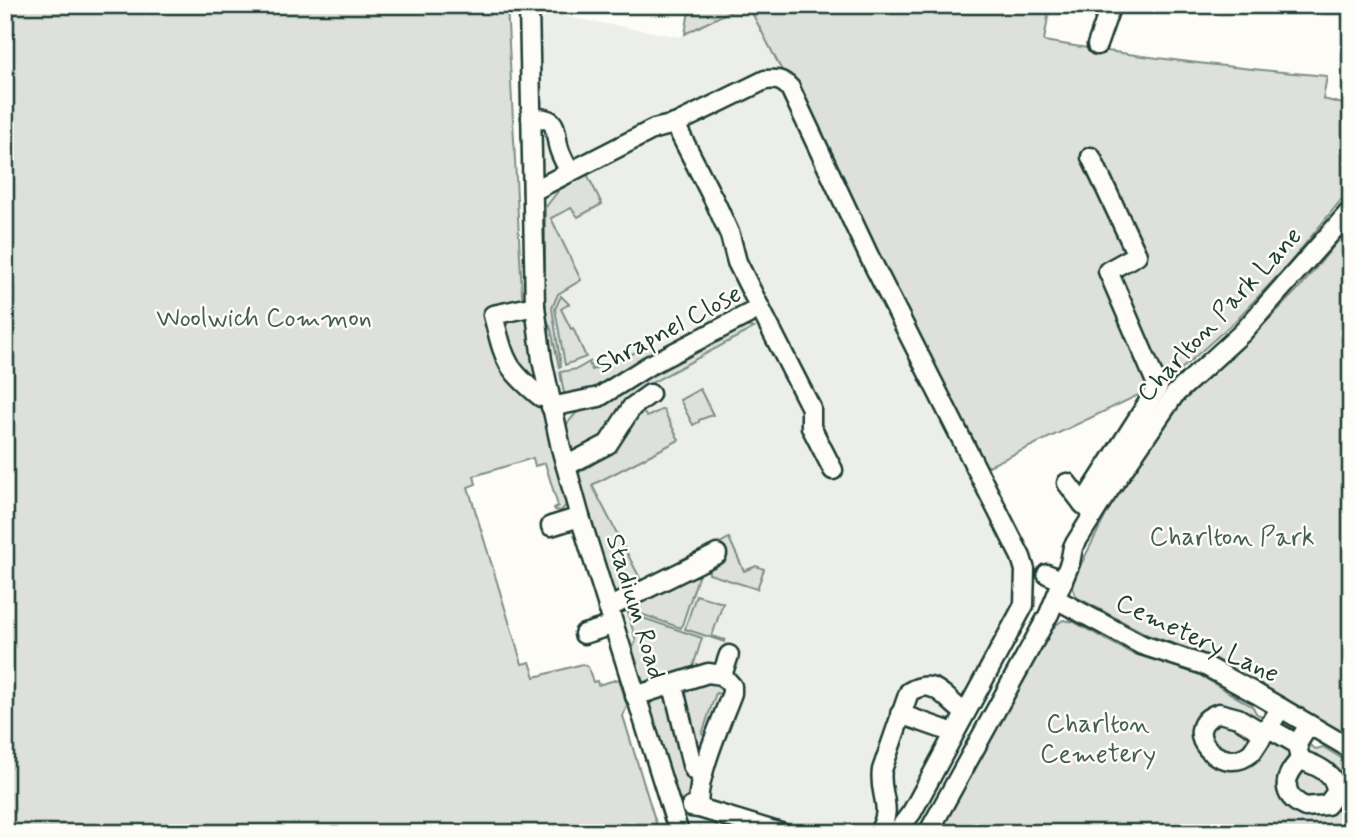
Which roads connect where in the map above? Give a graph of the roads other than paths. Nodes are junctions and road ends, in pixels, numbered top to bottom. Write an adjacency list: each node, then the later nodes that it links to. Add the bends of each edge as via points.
1 (529, 5): 4 (street, Stadium Road)
2 (1111, 5): 3 (street)
3 (1097, 45)
4 (531, 118): 7 (street, via 551,121); 8 (street, Stadium Road)
5 (675, 124): 7 (street, via 654,129); 11 (street, via 716,204); 29 (street, via 765,80 784,81 790,88 1021,557 1024,605)
6 (1091, 157): 17 (street, via 1137,255 1108,271 1158,387)
7 (570, 172): 8 (street)
8 (533, 191): 10 (street, Stadium Road)
9 (1351, 211): 17 (street, Charlton Park Lane, via 1252,323 1175,394)
10 (535, 306): 13 (street, Stadium Road); 13 (street, via 493,315 508,365)
11 (760, 308): 13 (street, Shrapnel Close, via 599,397); 15 (street, Shrapnel Close, via 811,408 811,427)
12 (650, 394): 14 (street, via 632,408 608,444)
13 (550, 401): 14 (street, Stadium Road)
14 (566, 466): 18 (street, Stadium Road)
15 (833, 470)
16 (1067, 483): 17 (street)
17 (1088, 515): 21 (street, Charlton Park Lane, via 1070,563 1055,578)
18 (580, 517): 19 (street); 22 (street, Stadium Road)
19 (551, 526)
20 (717, 554): 22 (street)
21 (1056, 599): 28 (street, Cemetery Lane, via 1142,646 1204,665); 41 (street, Charlton Park Lane)
22 (610, 616): 23 (street); 27 (street, Stadium Road)
23 (584, 634)
24 (729, 655): 25 (street)
25 (722, 675): 26 (street, via 708,673); 34 (street, via 732,693)
26 (673, 685): 27 (street); 34 (street, via 692,765)
27 (635, 696): 36 (street, Stadium Road)
28 (1281, 708): 31 (street, Cemetery Lane); 31 (street, via 1265,730 1299,752)
29 (965, 713): 30 (street, via 934,687 921,686 909,692); 32 (street)
30 (900, 714): 32 (street); 39 (street, via 881,770 887,804)
31 (1309, 725): 33 (street, Cemetery Lane)
32 (954, 733): 40 (street)
33 (1351, 749)
34 (703, 774): 35 (street)
35 (699, 808): 36 (street); 38 (street)
36 (673, 814): 37 (street, Stadium Road)
37 (679, 833)
38 (781, 833)
39 (878, 833)
40 (896, 833)
41 (928, 833)

